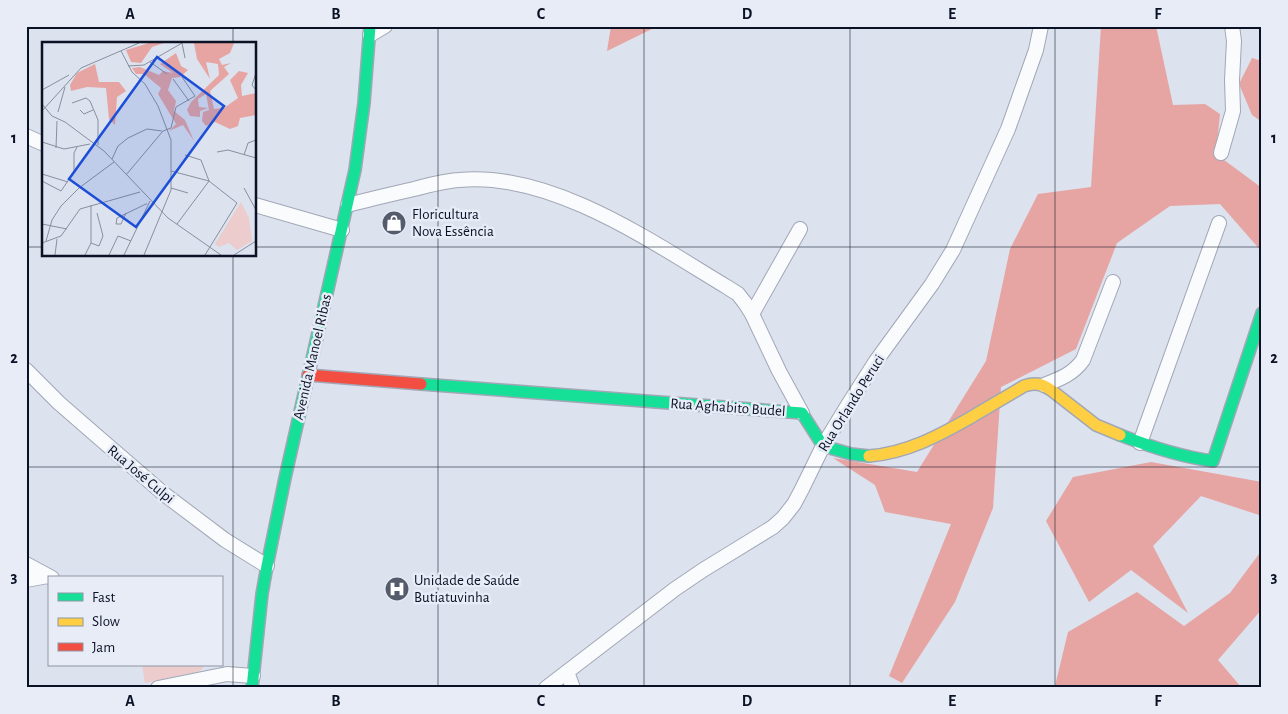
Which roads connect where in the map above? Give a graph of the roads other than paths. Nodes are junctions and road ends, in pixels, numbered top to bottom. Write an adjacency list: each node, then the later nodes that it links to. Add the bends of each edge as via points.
1 (386, 26): 4 (street)
2 (1041, 26): 21 (street, Rua Orlando Peruci, via 1036,50 1008,129 953,250 862,382)
3 (1232, 26): 7 (street, via 1233,111)
4 (370, 31): 9 (street, Avenida Manoel Ribas, via 360,137)
5 (26, 136): 6 (street)
6 (42, 143)
7 (1221, 153)
8 (256, 205): 11 (street)
9 (348, 205): 11 (street, Avenida Manoel Ribas); 15 (street, via 460,179 497,180 543,190 628,228 738,294)
10 (1219, 223): 20 (street)
11 (342, 230): 17 (street, Avenida Manoel Ribas)
12 (800, 230): 15 (street)
13 (1113, 282): 18 (street, via 1083,360 1070,374)
14 (1262, 313): 20 (street, via 1213,461 1179,456)
15 (752, 314): 19 (street)
16 (26, 370): 23 (street, Rua José Culpi, via 164,494 225,540)
17 (308, 375): 19 (street, Rua Aghabito Budel); 23 (street, Avenida Manoel Ribas)
18 (1044, 385): 20 (street, via 1093,424); 21 (street, via 1030,384 948,431 896,452 866,456)
19 (802, 413): 21 (street, Rua Aghabito Budel)
20 (1140, 443)
21 (823, 446): 28 (street, Rua Orlando Peruci, via 794,504 783,518 675,589)
22 (26, 564): 24 (street)
23 (267, 566): 29 (street, Avenida Manoel Ribas)
24 (48, 576)
25 (48, 577): 26 (street)
26 (26, 580)
27 (215, 670): 29 (street); 30 (street)
28 (567, 672): 31 (street, Rua Orlando Peruci); 32 (street)
29 (253, 682)
30 (158, 688)
31 (546, 688)
32 (573, 688)

